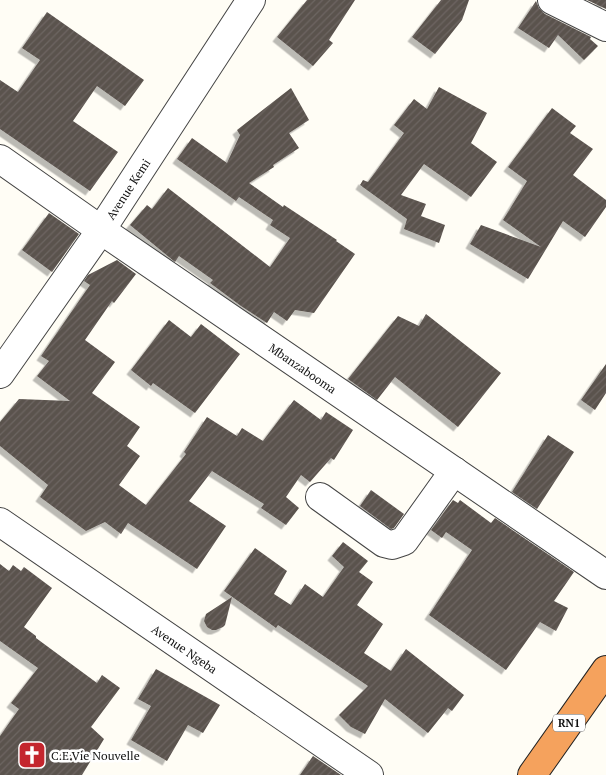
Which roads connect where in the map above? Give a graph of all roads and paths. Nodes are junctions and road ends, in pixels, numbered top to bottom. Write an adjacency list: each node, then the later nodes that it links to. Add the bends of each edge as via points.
1 (251, 0): 5 (street, Avenue Kemi)
2 (552, 0): 3 (street)
3 (606, 27)
4 (0, 159): 5 (street, Mbanzabooma)
5 (101, 230): 6 (street, Avenue Kemi); 7 (street, Mbanzabooma)
6 (0, 374)
7 (454, 471): 8 (street, via 404,541 392,545 384,543); 10 (street, Mbanzabooma)
8 (320, 497)
9 (0, 522): 12 (street, Avenue Ngeba)
10 (606, 575)
11 (606, 670): 13 (highway, RN1)
12 (369, 775)
13 (532, 775)

